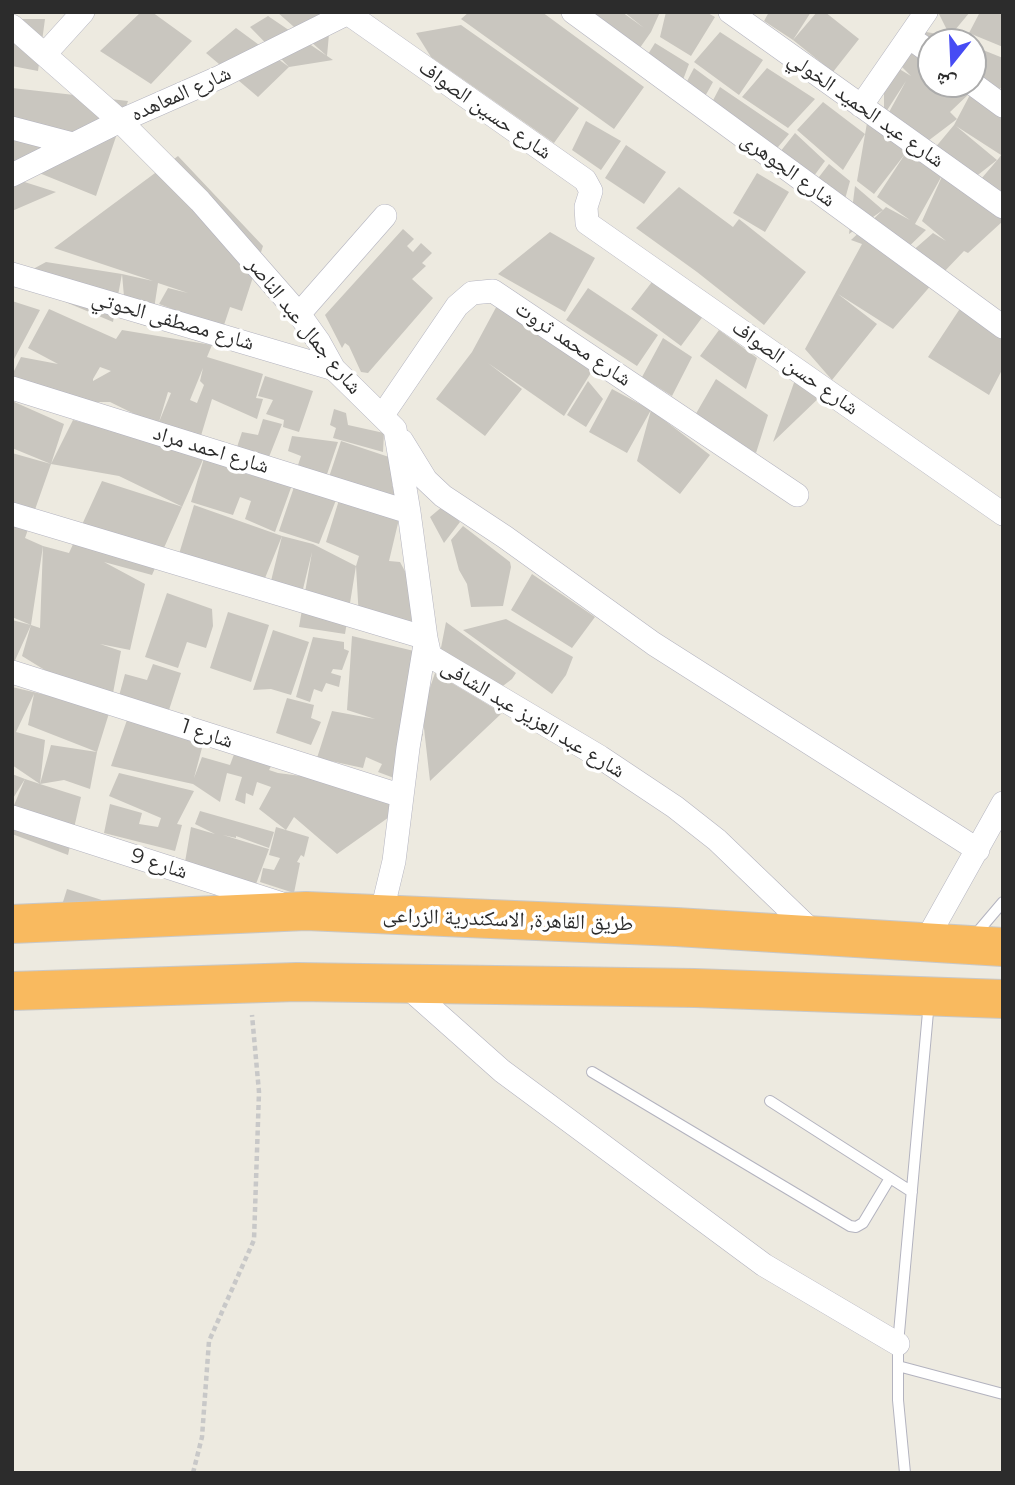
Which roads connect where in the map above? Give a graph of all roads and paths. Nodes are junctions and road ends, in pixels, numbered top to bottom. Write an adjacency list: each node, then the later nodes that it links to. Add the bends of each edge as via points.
1 (83, 12): 9 (street)
2 (573, 12): 22 (street, شارع الجوهرى)
3 (730, 12): 11 (street, شارع عبد الحميد الخولي)
4 (926, 12): 7 (street)
5 (348, 13): 13 (street, شارع المعاهده); 19 (street, شارع حسين الصواف, via 585,180 591,191)
6 (12, 26): 9 (street, شارع جمال عبد الناصر)
7 (909, 37): 8 (street); 11 (street)
8 (917, 43)
9 (45, 54): 13 (street, شارع جمال عبد الناصر)
10 (987, 95): 12 (street)
11 (861, 106): 17 (street, شارع عبد الحميد الخولي)
12 (1003, 106)
13 (120, 121): 15 (street, شارع المعاهده); 21 (street, شارع جمال عبد الناصر, via 200,201)
14 (12, 128): 15 (street)
15 (73, 144): 16 (street, شارع المعاهده)
16 (12, 175)
17 (1003, 207)
18 (385, 216): 21 (street)
19 (587, 223): 29 (street, شارع حسن الصواف)
20 (12, 274): 23 (street, شارع مصطفى الحوتي)
21 (299, 314): 23 (street, شارع جمال عبد الناصر)
22 (1003, 327)
23 (334, 369): 25 (street, شارع جمال عبد الناصر)
24 (12, 387): 27 (street, شارع احمد مراد)
25 (388, 423): 26 (street, شارع محمد ثروت, via 457,306 472,293 493,291); 27 (street); 35 (street, شارع جمال عبد الناصر, via 426,480 443,496 654,644)
26 (797, 495)
27 (409, 512): 30 (street)
28 (12, 514): 30 (street, شارع عبد العزيز عبد الشافى)
29 (1003, 514)
30 (426, 638): 32 (street); 40 (street, شارع عبد العزيز عبد الشافى, via 430,656 600,757 696,823)
31 (12, 672): 32 (street, شارع 1)
32 (402, 796): 38 (street)
33 (1003, 803): 35 (street)
34 (12, 817): 37 (street, شارع 9)
35 (978, 850): 41 (street)
36 (1003, 902): 42 (lane)
37 (306, 911): 38 (highway, طريق القاهرة, الاسكندرية الزراعى); 39 (highway, طريق القاهرة, الاسكندرية الزراعى)
38 (381, 915): 40 (highway, طريق القاهرة, الاسكندرية الزراعى)
39 (12, 924)
40 (819, 937): 41 (highway, طريق القاهرة, الاسكندرية الزراعى)
41 (924, 944): 42 (highway, طريق القاهرة, الاسكندرية الزراعى)
42 (985, 946)
43 (250, 983): 44 (highway); 45 (highway); 54 (path, via 259,1091 254,1240 209,1341 202,1437)
44 (404, 984): 46 (highway); 52 (street, via 502,1071 764,1265)
45 (12, 991)
46 (929, 995): 47 (highway); 51 (lane)
47 (1003, 999)
48 (592, 1072): 50 (lane, via 850,1226 863,1223)
49 (770, 1101): 50 (lane)
50 (890, 1178): 51 (lane)
51 (912, 1192): 52 (lane)
52 (898, 1355): 53 (lane); 55 (lane)
53 (1003, 1394)
54 (193, 1473)
55 (905, 1473)

